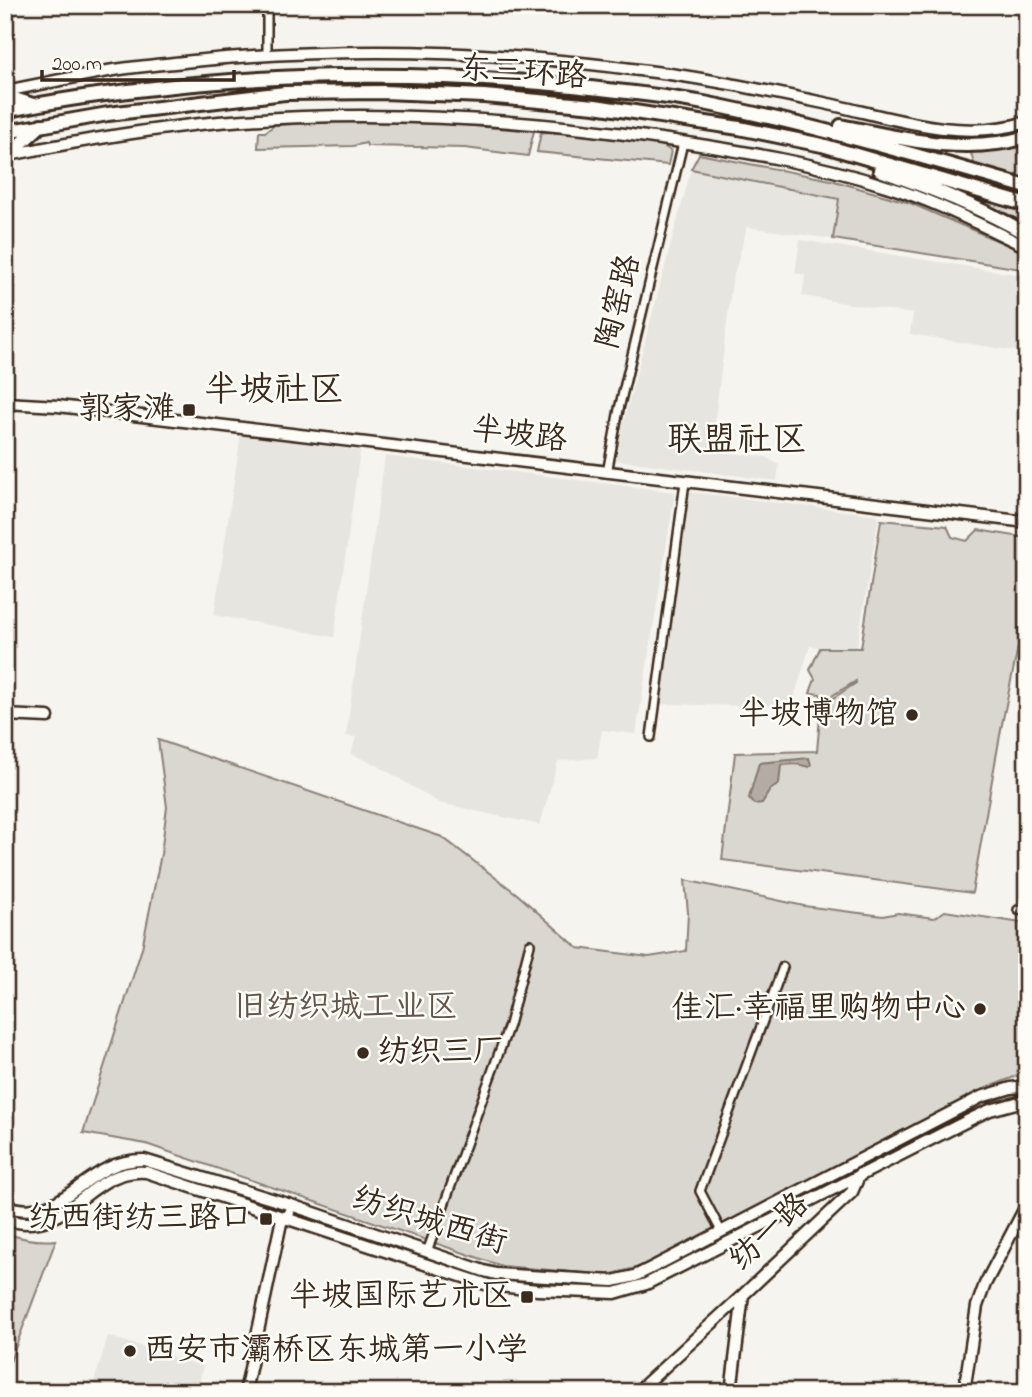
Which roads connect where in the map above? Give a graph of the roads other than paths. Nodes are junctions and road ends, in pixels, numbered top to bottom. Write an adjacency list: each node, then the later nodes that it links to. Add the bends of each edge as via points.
1 (265, 5): 2 (street)
2 (267, 55): 3 (main road, via 117,70); 7 (main road, via 360,52 529,57 719,82 936,129 974,131)
3 (5, 93): 5 (highway)
4 (703, 103): 5 (highway, 东三环路, via 535,82 352,75 235,80); 10 (highway, via 737,103 925,144 970,146); 14 (highway, 东三环路, via 831,131)
5 (34, 105): 6 (highway, 东三环路)
6 (5, 111)
7 (1027, 122)
8 (41, 125): 9 (highway, 东三环路); 12 (highway, 东三环路, via 235,97 383,92 595,106); 13 (highway)
9 (5, 132)
10 (1027, 136)
11 (683, 143): 13 (main road, via 503,121 340,117 182,126); 19 (main road, via 809,166 885,186); 21 (street, 陶窑路)
12 (821, 145): 17 (highway, 东三环路); 18 (highway, via 949,195)
13 (6, 156)
14 (959, 167): 15 (highway, via 983,168); 16 (highway, 东三环路)
15 (1027, 180)
16 (1027, 187)
17 (1027, 205)
18 (1027, 234)
19 (1027, 247)
20 (5, 403): 21 (main road, 半坡路)
21 (607, 473): 22 (main road, 半坡路)
22 (685, 482): 23 (main road, 半坡路); 26 (street)
23 (1027, 522)
24 (5, 715): 25 (main road)
25 (48, 717)
26 (650, 737)
27 (1018, 910): 28 (street)
28 (1027, 911)
29 (530, 944): 41 (street, via 509,1024)
30 (783, 967): 40 (street, via 700,1191)
31 (1027, 1086): 33 (main road, 纺织城西街, via 981,1097)
32 (1027, 1100): 34 (main road, 纺织城西街, via 990,1110)
33 (855, 1164): 34 (main road); 40 (main road, 纺织城西街)
34 (860, 1175): 38 (main road, 纺织城西街, via 623,1292 488,1285); 42 (main road, 纺一路, via 852,1192)
35 (1027, 1204): 46 (main road, via 977,1306)
36 (5, 1206): 37 (main road, 纺织城西街, via 29,1211 48,1207 107,1166 134,1159 154,1161)
37 (291, 1206): 38 (main road); 41 (main road, 纺织城西街)
38 (287, 1217): 39 (main road, 纺织城西街, via 146,1172 127,1171 48,1221 22,1224); 43 (main road, via 281,1223)
39 (5, 1219)
40 (721, 1231): 41 (main road, 纺织城西街, via 643,1272 613,1281 496,1274)
41 (427, 1252)
42 (743, 1295): 44 (main road); 45 (main road, 纺一路)
43 (245, 1392)
44 (637, 1392)
45 (731, 1392)
46 (964, 1392)

